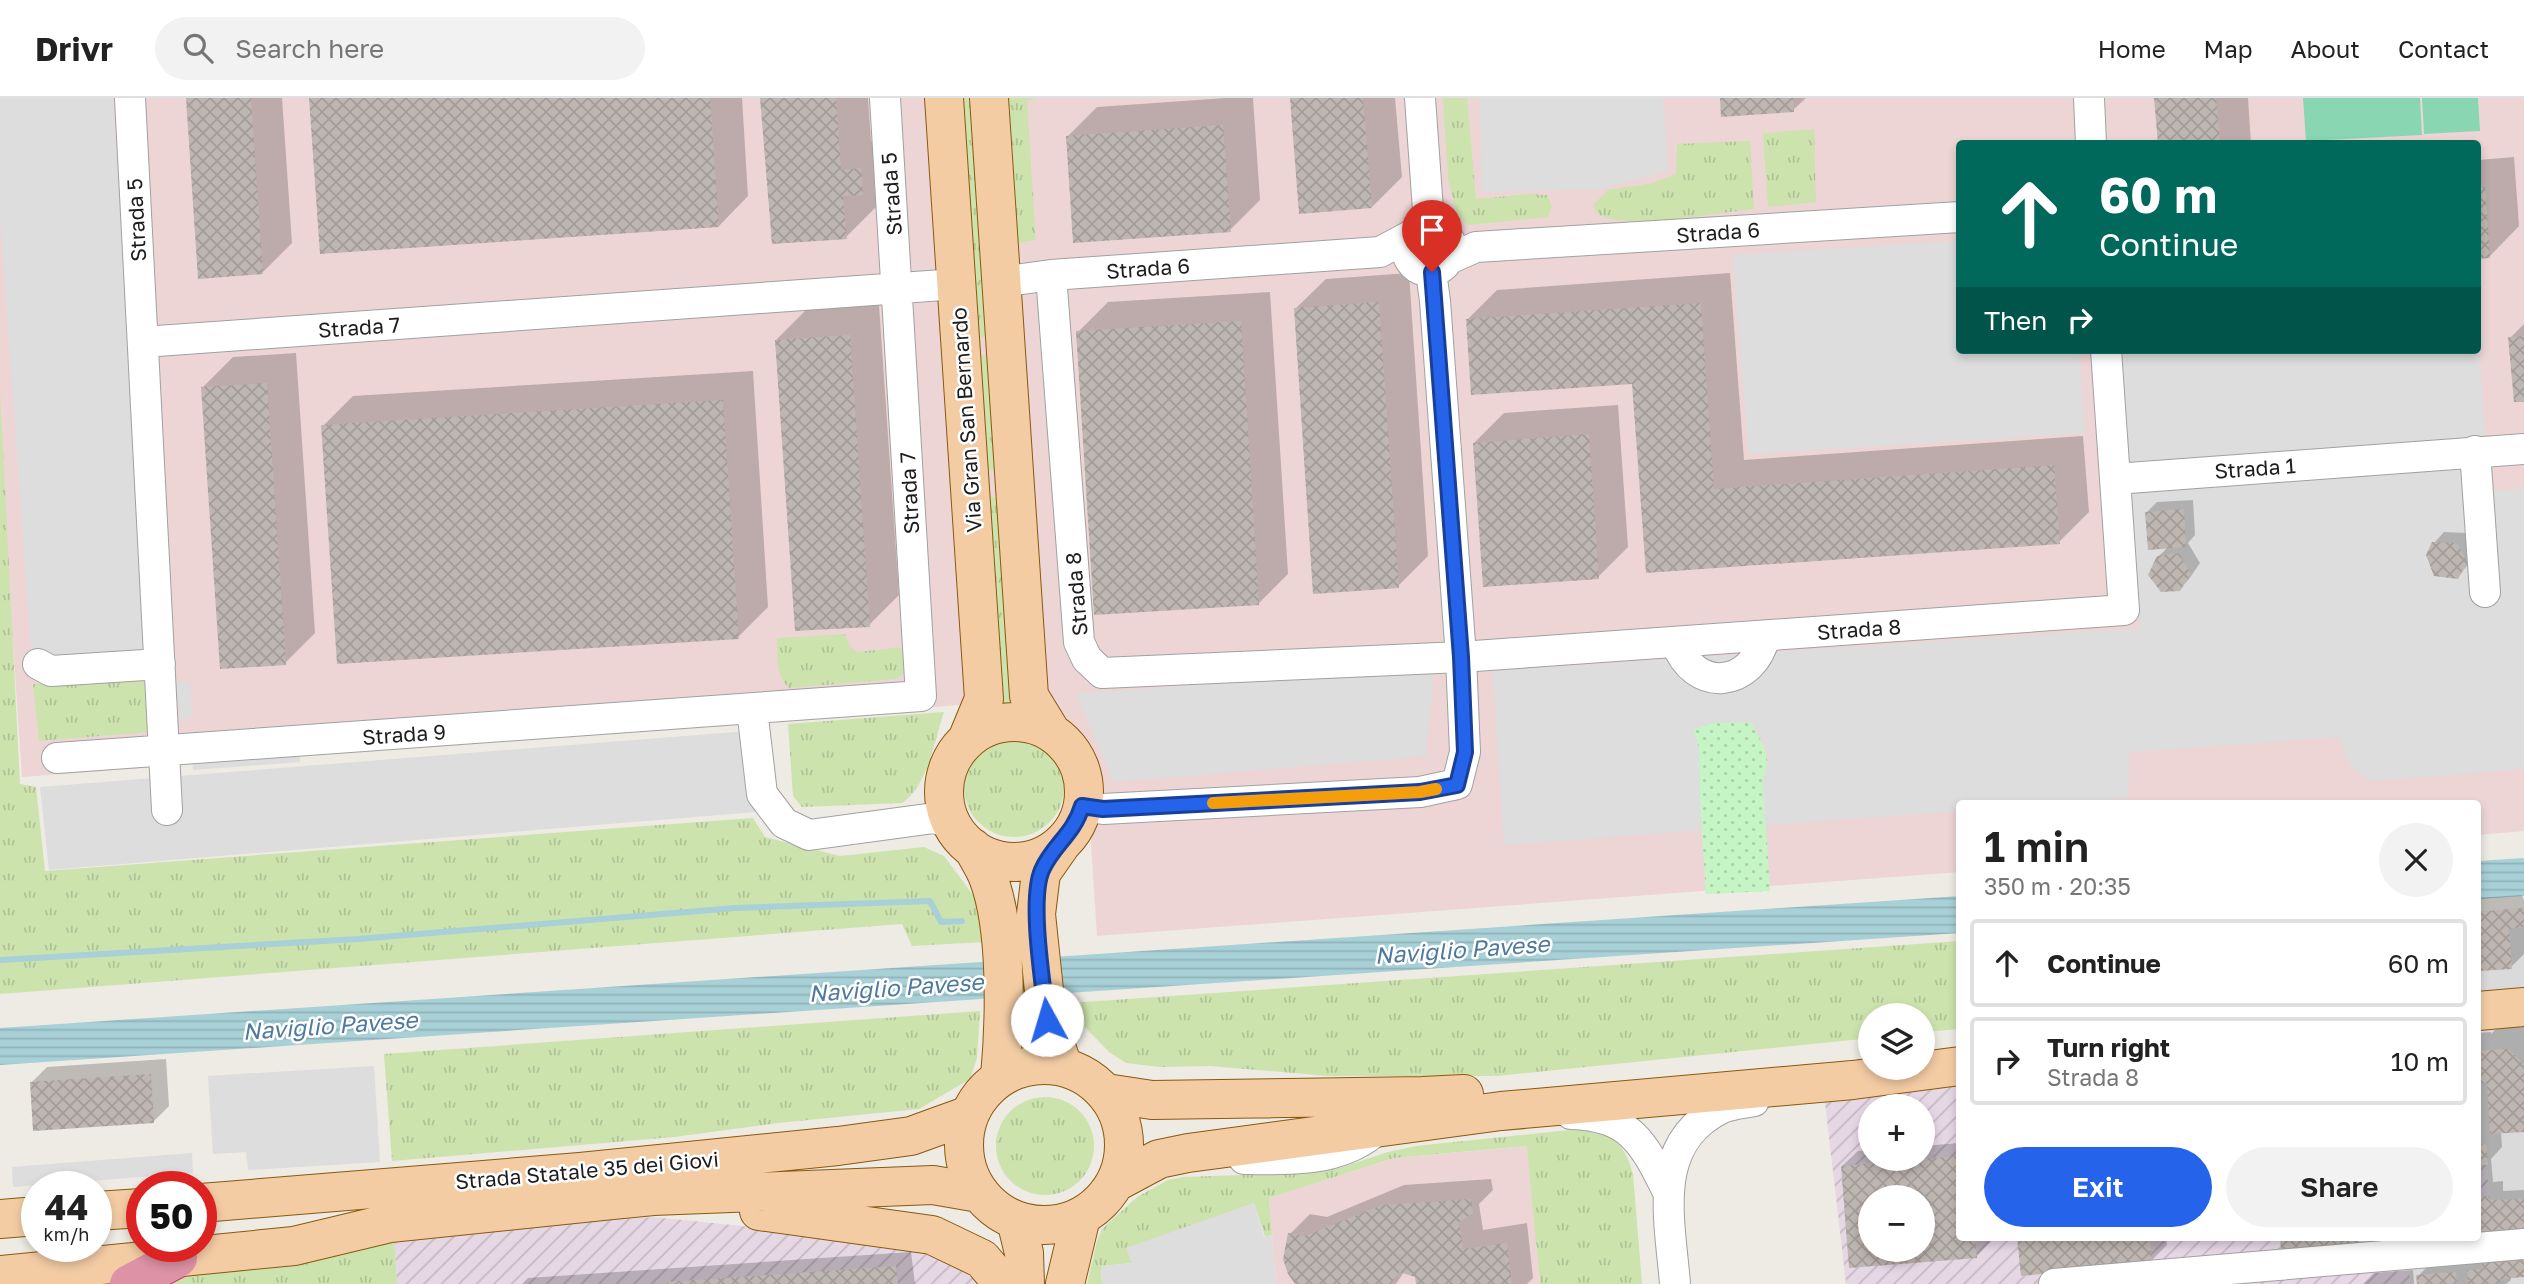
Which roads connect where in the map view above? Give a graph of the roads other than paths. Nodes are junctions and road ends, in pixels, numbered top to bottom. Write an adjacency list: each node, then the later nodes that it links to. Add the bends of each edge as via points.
1 (130, 98): 14 (street, Strada 5)
2 (885, 98): 13 (street, Strada 5)
3 (944, 98): 12 (main road, Via Gran San Bernardo)
4 (989, 98): 11 (main road, Via Gran San Bernardo)
5 (1420, 98): 9 (street)
6 (2089, 98): 7 (street)
7 (2091, 140)
8 (1956, 216): 9 (street, Strada 6)
9 (1435, 242): 10 (street, Strada 6, via 1380,252); 20 (street)
10 (1051, 275): 11 (street, Strada 6); 20 (street, Strada 8, via 1079,642 1087,659 1102,673)
11 (1001, 282): 25 (main road, Via Gran San Bernardo, via 1029,696)
12 (957, 284): 13 (street, Strada 7); 26 (main road, Via Gran San Bernardo, via 984,699)
13 (896, 290): 14 (street, Strada 7); 23 (street, Strada 7)
14 (143, 342): 22 (street)
15 (2106, 354): 18 (street)
16 (2524, 449): 17 (street, Strada 1)
17 (2475, 452): 18 (street, Strada 1); 19 (street)
18 (2115, 479): 20 (street, Strada 8, via 2124,610)
19 (2485, 592)
20 (1461, 657): 29 (street, via 1465,752 1457,785 1420,792 1103,809)
21 (38, 664): 22 (street, via 51,671)
22 (160, 664): 27 (street)
23 (921, 696): 24 (street, Strada 9)
24 (752, 709): 27 (street, Strada 9); 31 (street, via 762,794 784,823 809,835 934,818)
25 (1051, 732): 26 (main road, via 1008,722 986,727); 29 (main road, via 1078,764 1084,785)
26 (967, 740): 31 (main road, via 953,757 945,778 945,801)
27 (165, 751): 28 (street, Strada 9); 30 (street)
28 (57, 758)
29 (1082, 806): 32 (main road)
30 (167, 810)
31 (962, 835): 32 (main road, via 982,854 1002,861 1024,861); 43 (main road, via 988,877 998,915 1004,1020)
32 (1062, 843): 38 (main road, via 1041,873 1037,914 1047,1020)
33 (2524, 1007): 34 (main road)
34 (2481, 1011)
35 (1956, 1049): 36 (main road)
36 (1935, 1051)
37 (1956, 1066): 39 (main road)
38 (1063, 1067): 43 (main road, via 1042,1064); 44 (main road, via 1079,1072)
39 (1935, 1067)
40 (1858, 1068): 44 (main road, via 1423,1096 1152,1100)
41 (1858, 1068): 46 (main road)
42 (1858, 1069): 48 (street, via 1724,1107 1696,1125 1678,1148)
43 (1000, 1077): 45 (main road, via 987,1087)
44 (1106, 1093): 47 (main road, via 1124,1136)
45 (969, 1115): 49 (main road, via 964,1155); 51 (main road, Strada Statale 35 dei Giovi, via 911,1136 838,1146)
46 (1453, 1118): 47 (main road, via 1188,1153 1159,1159); 48 (street, via 1492,1122 1597,1116 1640,1141)
47 (1116, 1182): 53 (main road, via 1101,1202)
48 (1667, 1190): 67 (street)
49 (979, 1193): 50 (main road, via 933,1185); 55 (main road)
50 (653, 1196): 57 (main road, via 390,1223 294,1246); 64 (main road, via 932,1235 982,1259)
51 (217, 1202)
52 (21, 1217): 54 (main road)
53 (1081, 1217): 55 (main road, via 1059,1224); 66 (main road)
54 (0, 1219)
55 (1016, 1220): 65 (main road)
56 (2524, 1244): 68 (street)
57 (217, 1247)
58 (21, 1250): 59 (main road)
59 (0, 1251)
60 (126, 1256): 62 (main road)
61 (165, 1262): 63 (highway)
62 (0, 1275)
63 (129, 1284)
64 (1003, 1284)
65 (1025, 1284)
66 (1065, 1284)
67 (1675, 1284)
68 (2053, 1284)

